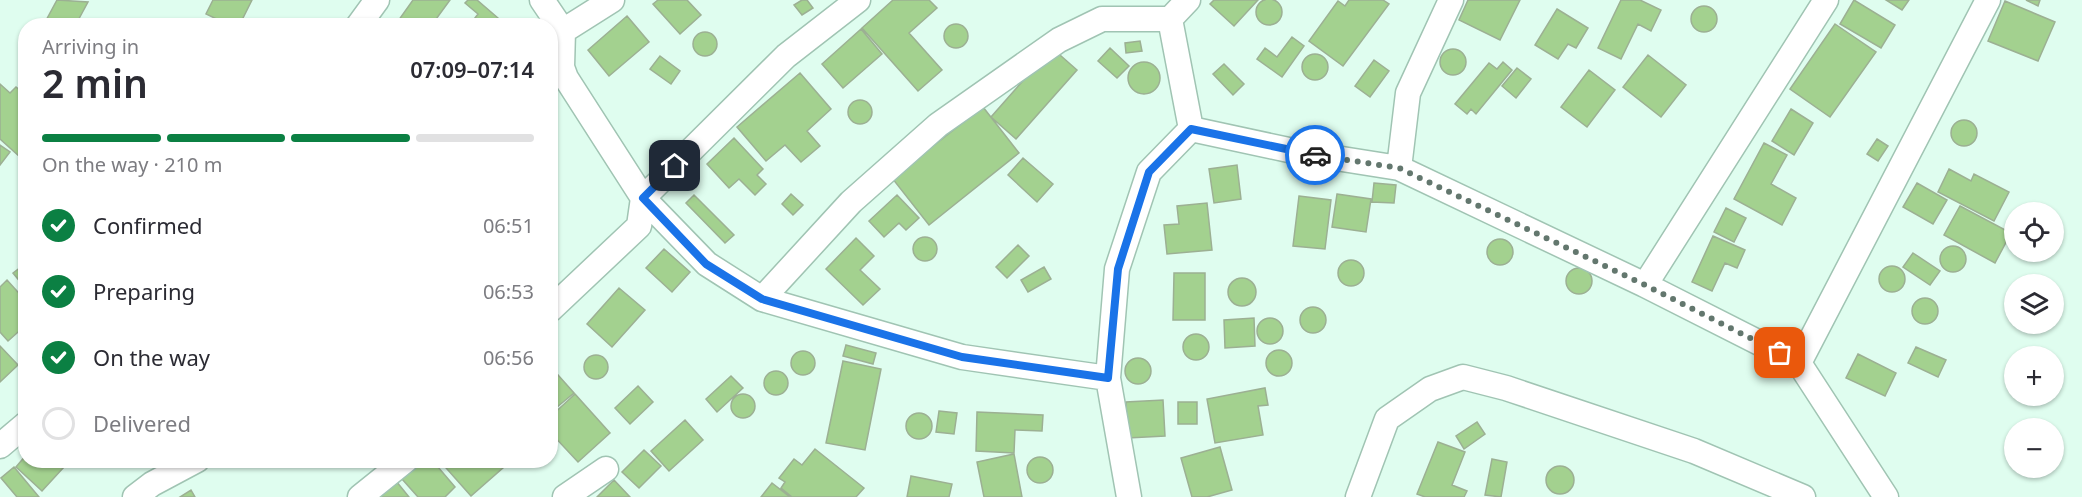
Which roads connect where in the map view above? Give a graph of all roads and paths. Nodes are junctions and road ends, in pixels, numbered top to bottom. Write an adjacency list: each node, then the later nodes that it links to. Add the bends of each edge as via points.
1 (377, 0): 9 (street)
2 (543, 0): 10 (street)
3 (612, 0): 13 (street)
4 (858, 0): 18 (street, via 786,56)
5 (1188, 0): 11 (street)
6 (1451, 0): 17 (street, via 1408,93)
7 (1826, 0): 19 (street)
8 (1988, 0): 22 (street)
9 (364, 18)
10 (555, 18)
11 (1170, 19): 16 (street); 20 (street, via 1102,19 1059,40 938,125 851,202)
12 (558, 23): 13 (street)
13 (563, 31): 14 (street)
14 (558, 62)
15 (558, 75): 18 (street, via 566,78)
16 (1191, 129): 17 (street); 23 (street, via 1149,172 1118,269)
17 (1399, 168): 19 (street)
18 (643, 198): 20 (street, via 706,264); 21 (street, via 639,226)
19 (1645, 285): 22 (street)
20 (762, 299): 23 (street, via 962,357)
21 (558, 302)
22 (1799, 363): 35 (street)
23 (1108, 378): 32 (street)
24 (18, 431): 25 (street)
25 (0, 446)
26 (182, 468): 29 (street)
27 (396, 468): 30 (street)
28 (606, 469): 31 (street)
29 (135, 497)
30 (360, 497)
31 (565, 497)
32 (1129, 497)
33 (1358, 497): 34 (street, via 1387,419 1430,389 1463,377 1694,451)
34 (1803, 497)
35 (1886, 497)

